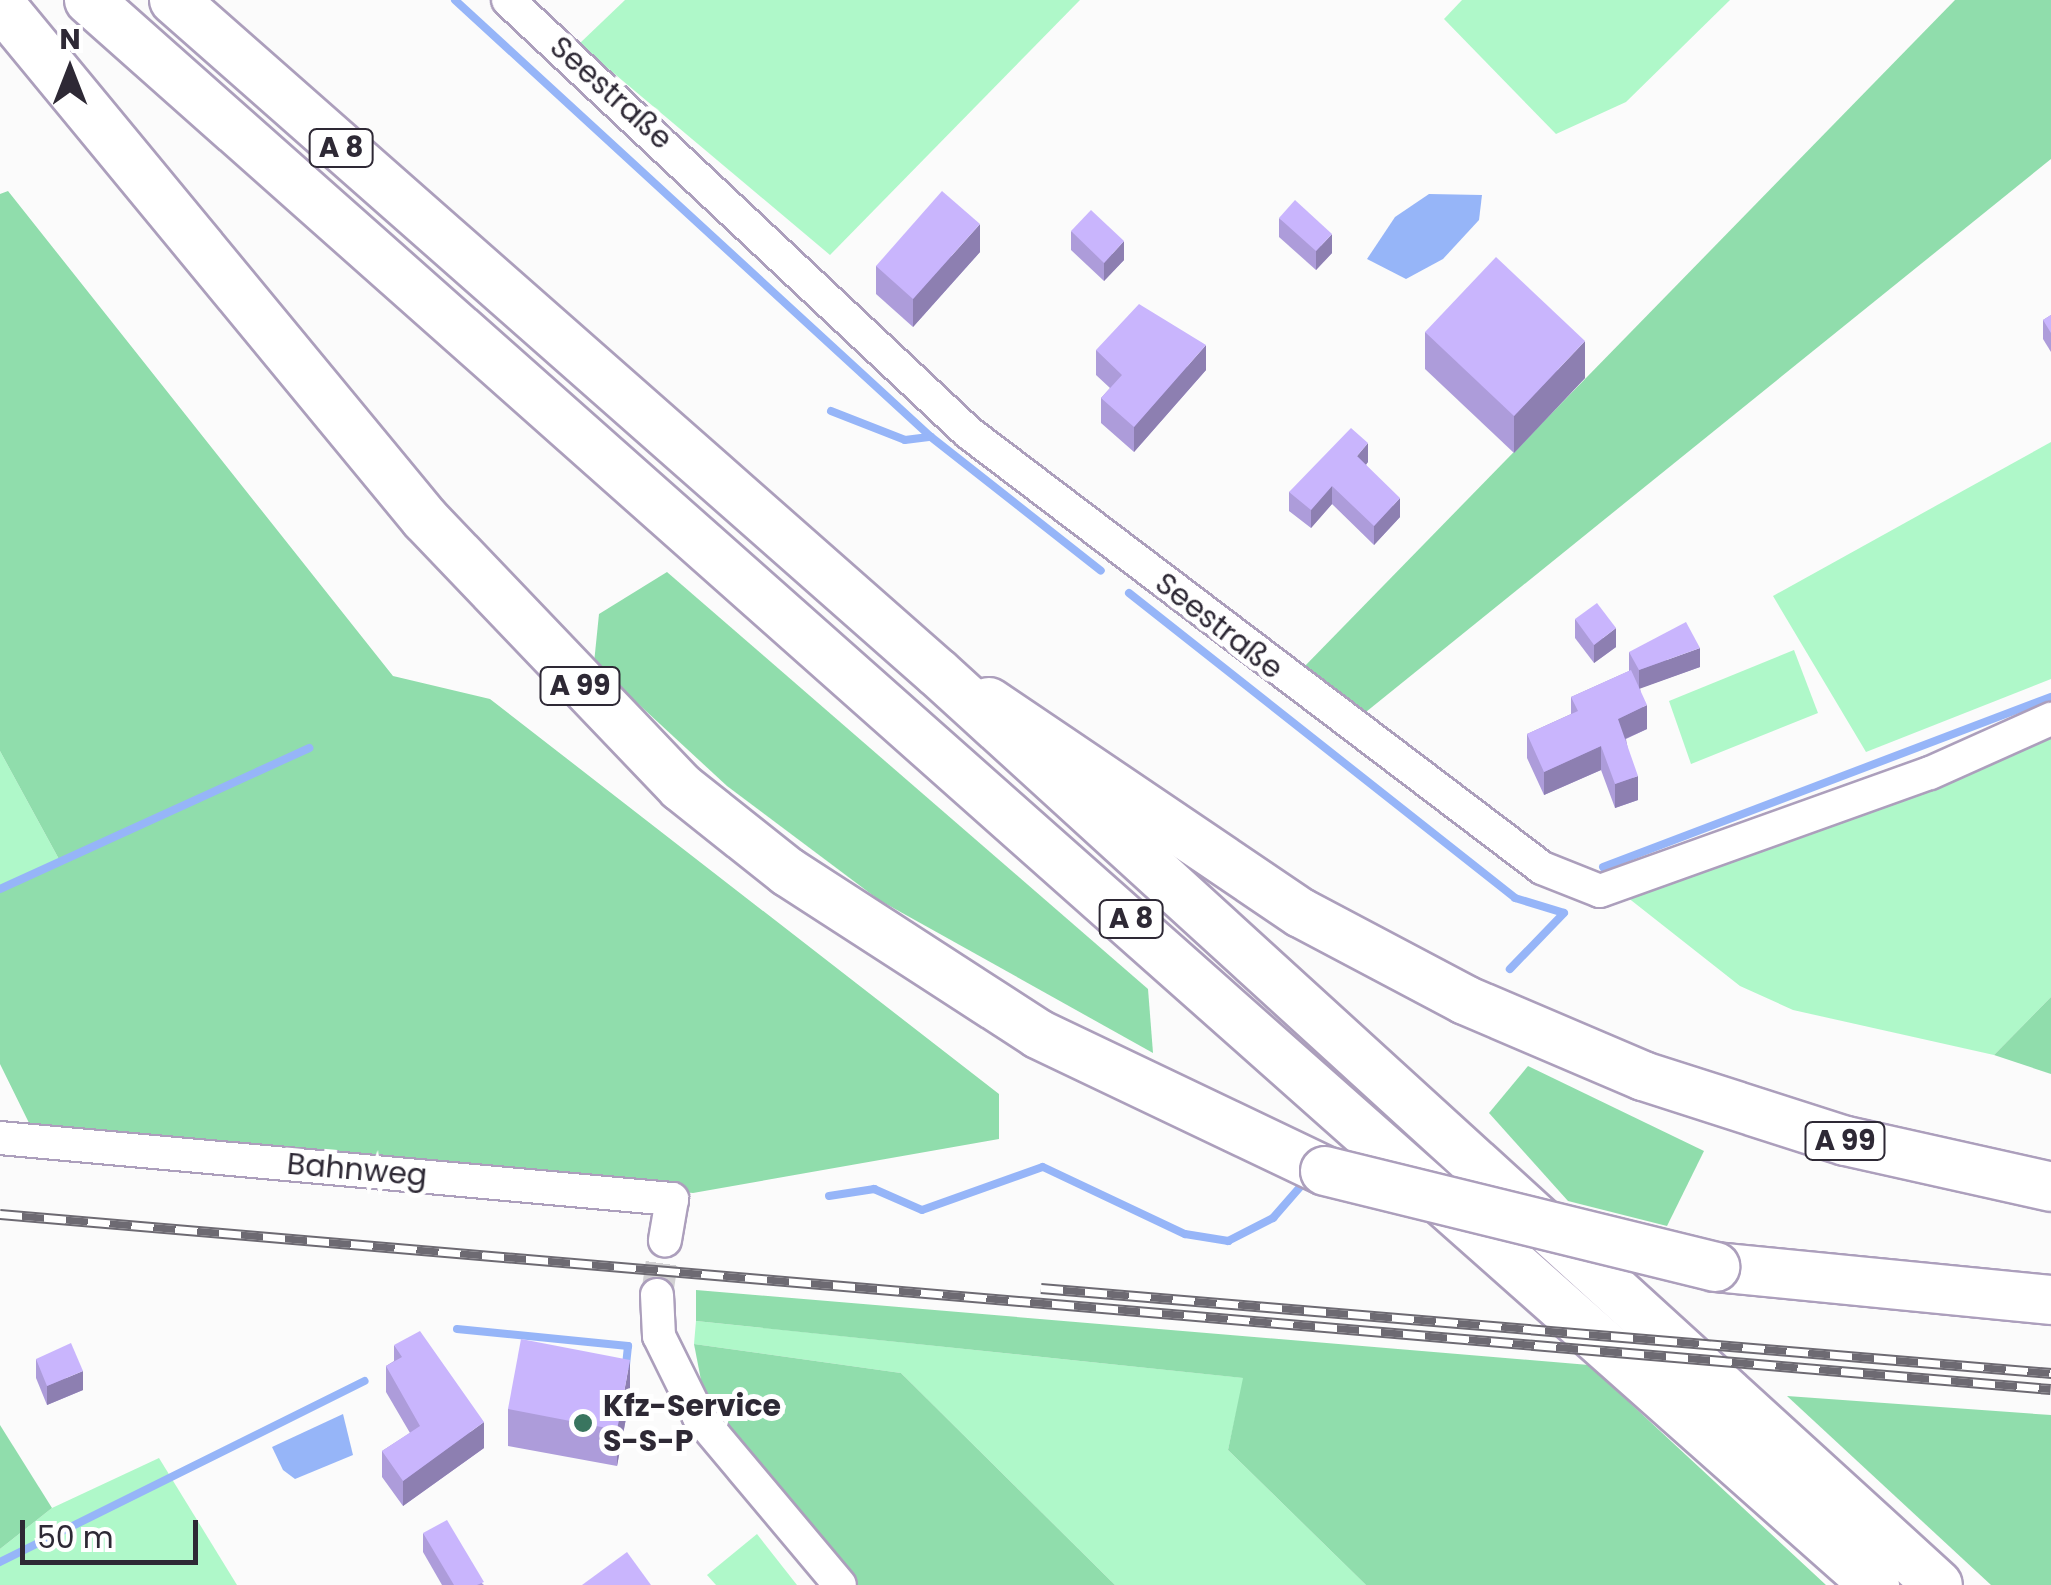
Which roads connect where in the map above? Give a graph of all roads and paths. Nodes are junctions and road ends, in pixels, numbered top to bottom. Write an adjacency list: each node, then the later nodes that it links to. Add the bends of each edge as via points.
1 (89, 0): 13 (highway, A 8)
2 (174, 0): 5 (highway, A 8)
3 (508, 0): 6 (street, Seestraße, via 969,433 1542,868 1600,890 1930,774)
4 (0, 4): 11 (highway, A 99, bridge, via 425,519 681,787 788,872 1038,1034 1325,1171 1716,1267)
5 (938, 673): 8 (highway, A 99, via 1038,730 1301,913 1466,1000 1643,1076 1846,1142); 14 (highway, A 8)
6 (2051, 719)
7 (0, 1138): 9 (street, Bahnweg, via 672,1199)
8 (2051, 1187)
9 (666, 1240)
10 (656, 1295): 12 (street, via 659,1336 699,1417)
11 (2051, 1300)
12 (840, 1585)
13 (1875, 1585)
14 (1938, 1585)

